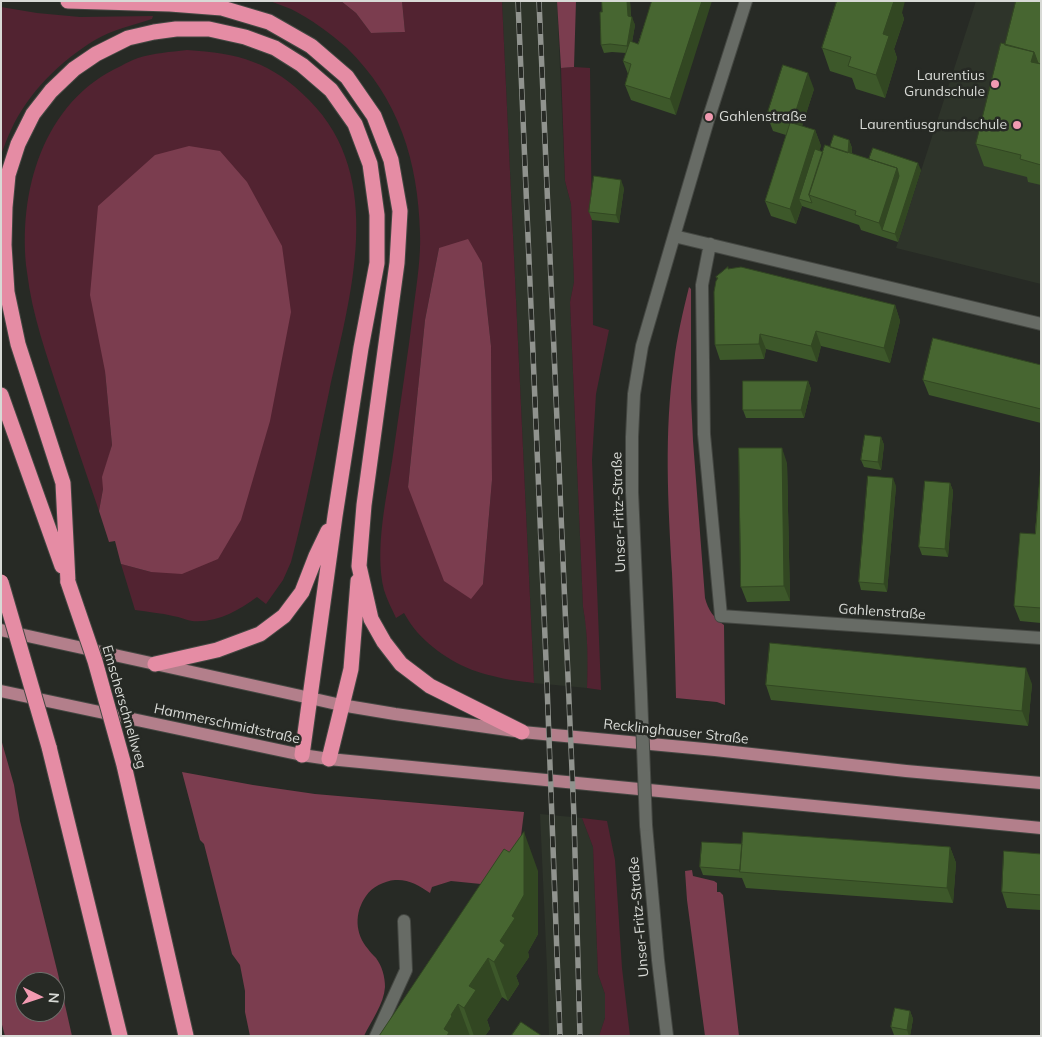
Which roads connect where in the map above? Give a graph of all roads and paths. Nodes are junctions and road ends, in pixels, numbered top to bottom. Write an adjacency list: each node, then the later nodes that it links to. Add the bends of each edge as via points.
1 (68, 1): 8 (highway, via 222,8 270,22 311,46 347,77 374,116 391,160 400,211 398,264 364,505)
2 (746, 1): 3 (street, Unser-Fritz-Straße)
3 (674, 236): 4 (street); 26 (street, Unser-Fritz-Straße, bridge, via 642,346 634,394 632,437 646,825)
4 (710, 244): 5 (street); 12 (street, Gahlenstraße, via 702,285 704,434 722,616)
5 (1041, 324)
6 (1, 395): 10 (highway, Emscherschnellweg)
7 (335, 516): 10 (highway, via 376,263 377,215 370,164 355,124 331,90 302,65 275,48 208,29 176,29 128,38 74,69 51,91 33,114 18,144 8,175 4,245 7,292 18,344 63,483); 13 (highway, via 302,592 284,616 260,634 217,650); 15 (highway)
8 (359, 566): 16 (highway, via 351,669); 17 (highway, via 371,618 401,664 430,686)
9 (1, 582): 23 (highway, bridge, via 49,747)
10 (68, 582): 24 (highway, Emscherschnellweg, bridge, via 95,661 124,765)
11 (1, 630): 13 (main road)
12 (1041, 638)
13 (155, 664): 15 (main road)
14 (1, 691): 18 (main road, Hammerschmidtstraße)
15 (310, 698): 16 (main road, Recklinghauser Straße); 18 (highway)
16 (342, 705): 17 (main road, Recklinghauser Straße); 19 (highway)
17 (522, 732): 20 (main road, Recklinghauser Straße)
18 (302, 755): 19 (main road, Hammerschmidtstraße)
19 (329, 759): 21 (main road)
20 (1041, 783)
21 (1041, 828)
22 (404, 921): 25 (street, via 406,970)
23 (120, 1036)
24 (186, 1036)
25 (376, 1036)
26 (667, 1036)

